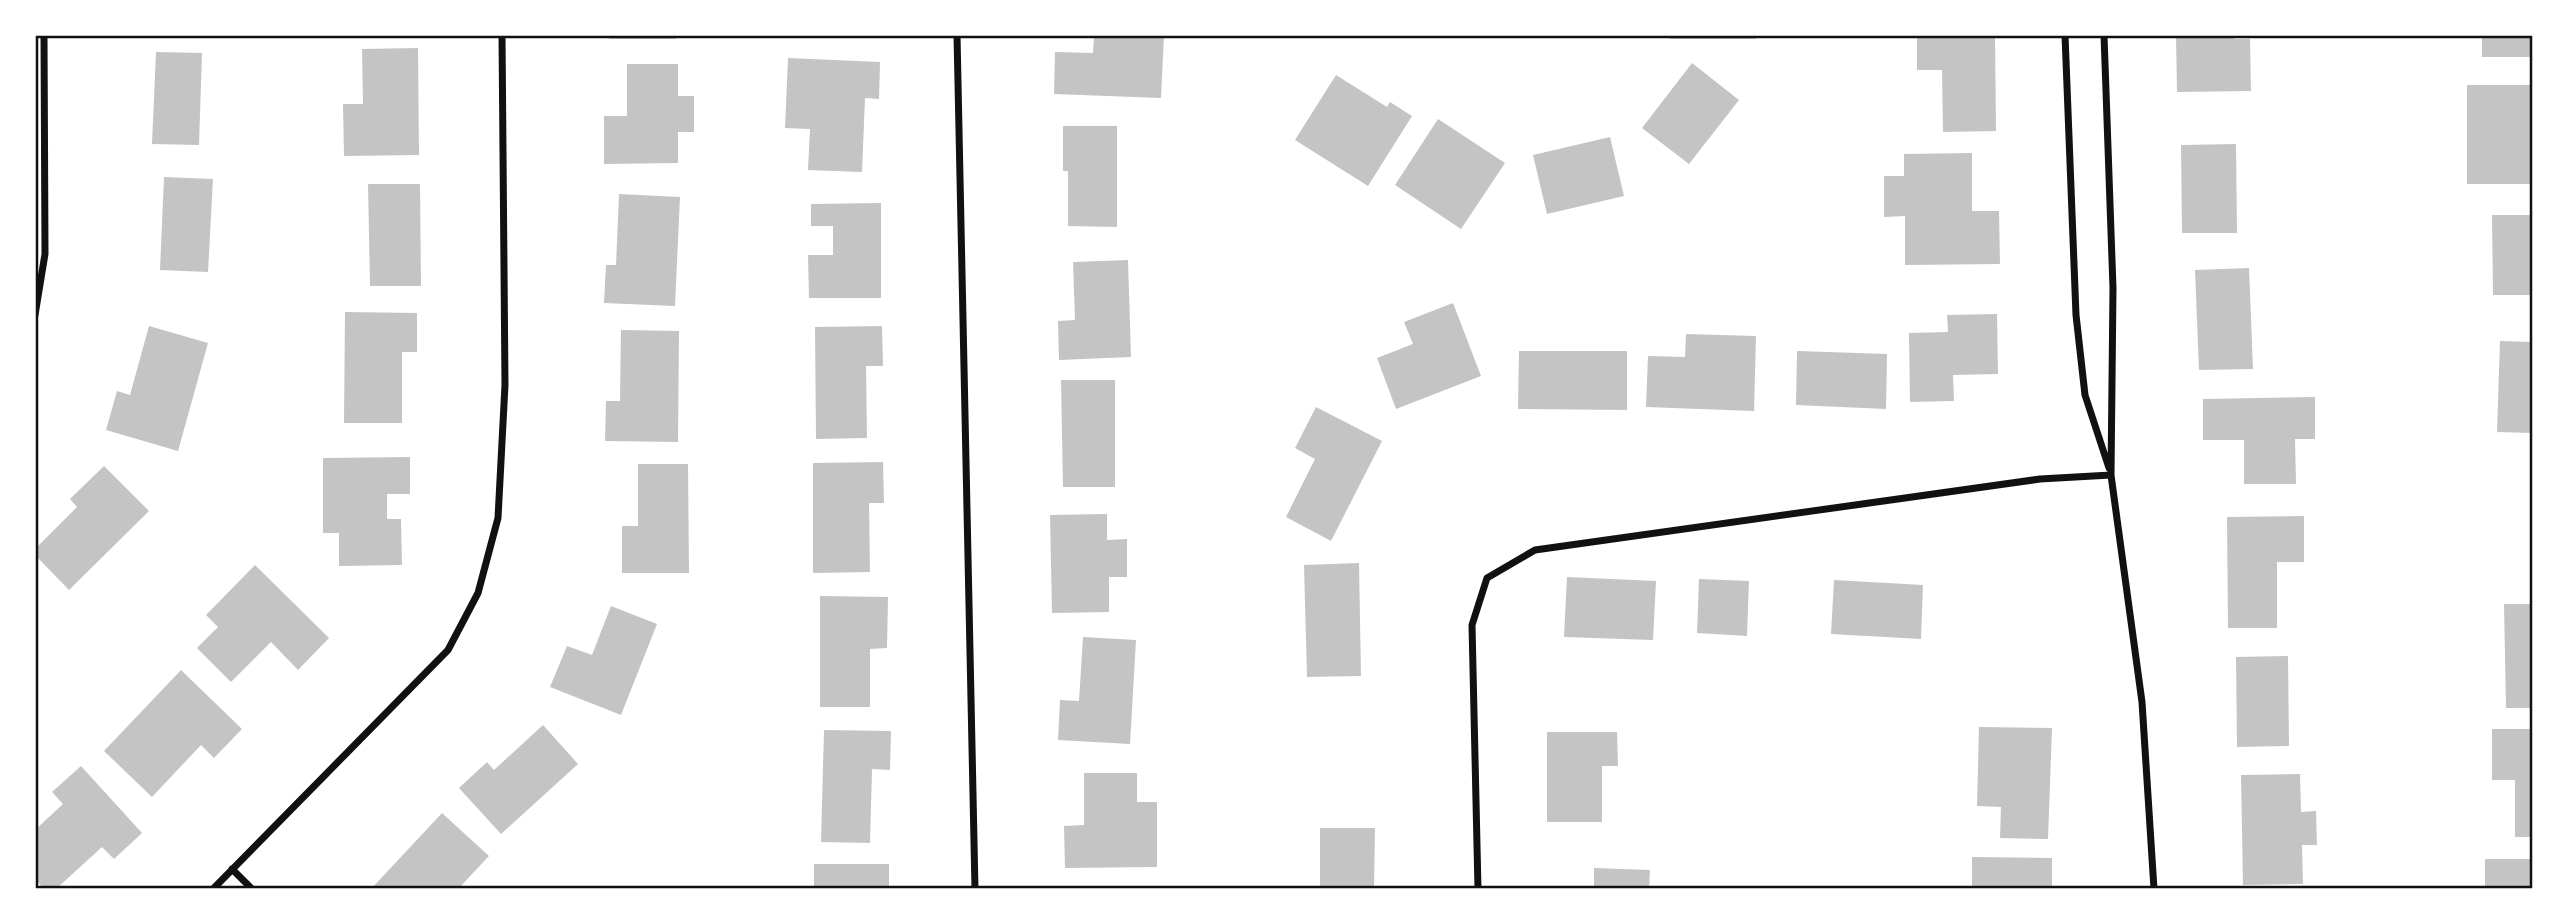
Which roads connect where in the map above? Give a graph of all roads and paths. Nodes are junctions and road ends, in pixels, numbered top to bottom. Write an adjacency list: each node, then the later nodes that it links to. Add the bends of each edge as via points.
1 (44, 35): 6 (street, via 45,254)
2 (502, 35): 8 (street, via 505,385 498,518 478,593 448,650)
3 (957, 35): 11 (street)
4 (2065, 35): 7 (street, via 2077,328 2085,396)
5 (2104, 35): 7 (street, via 2113,288)
6 (35, 315)
7 (2111, 475): 12 (street, via 2040,479 1535,550 1487,578 1472,625); 13 (street, via 2142,702)
8 (232, 869): 9 (street); 10 (street)
9 (213, 889)
10 (252, 889)
11 (975, 889)
12 (1478, 889)
13 (2154, 889)

